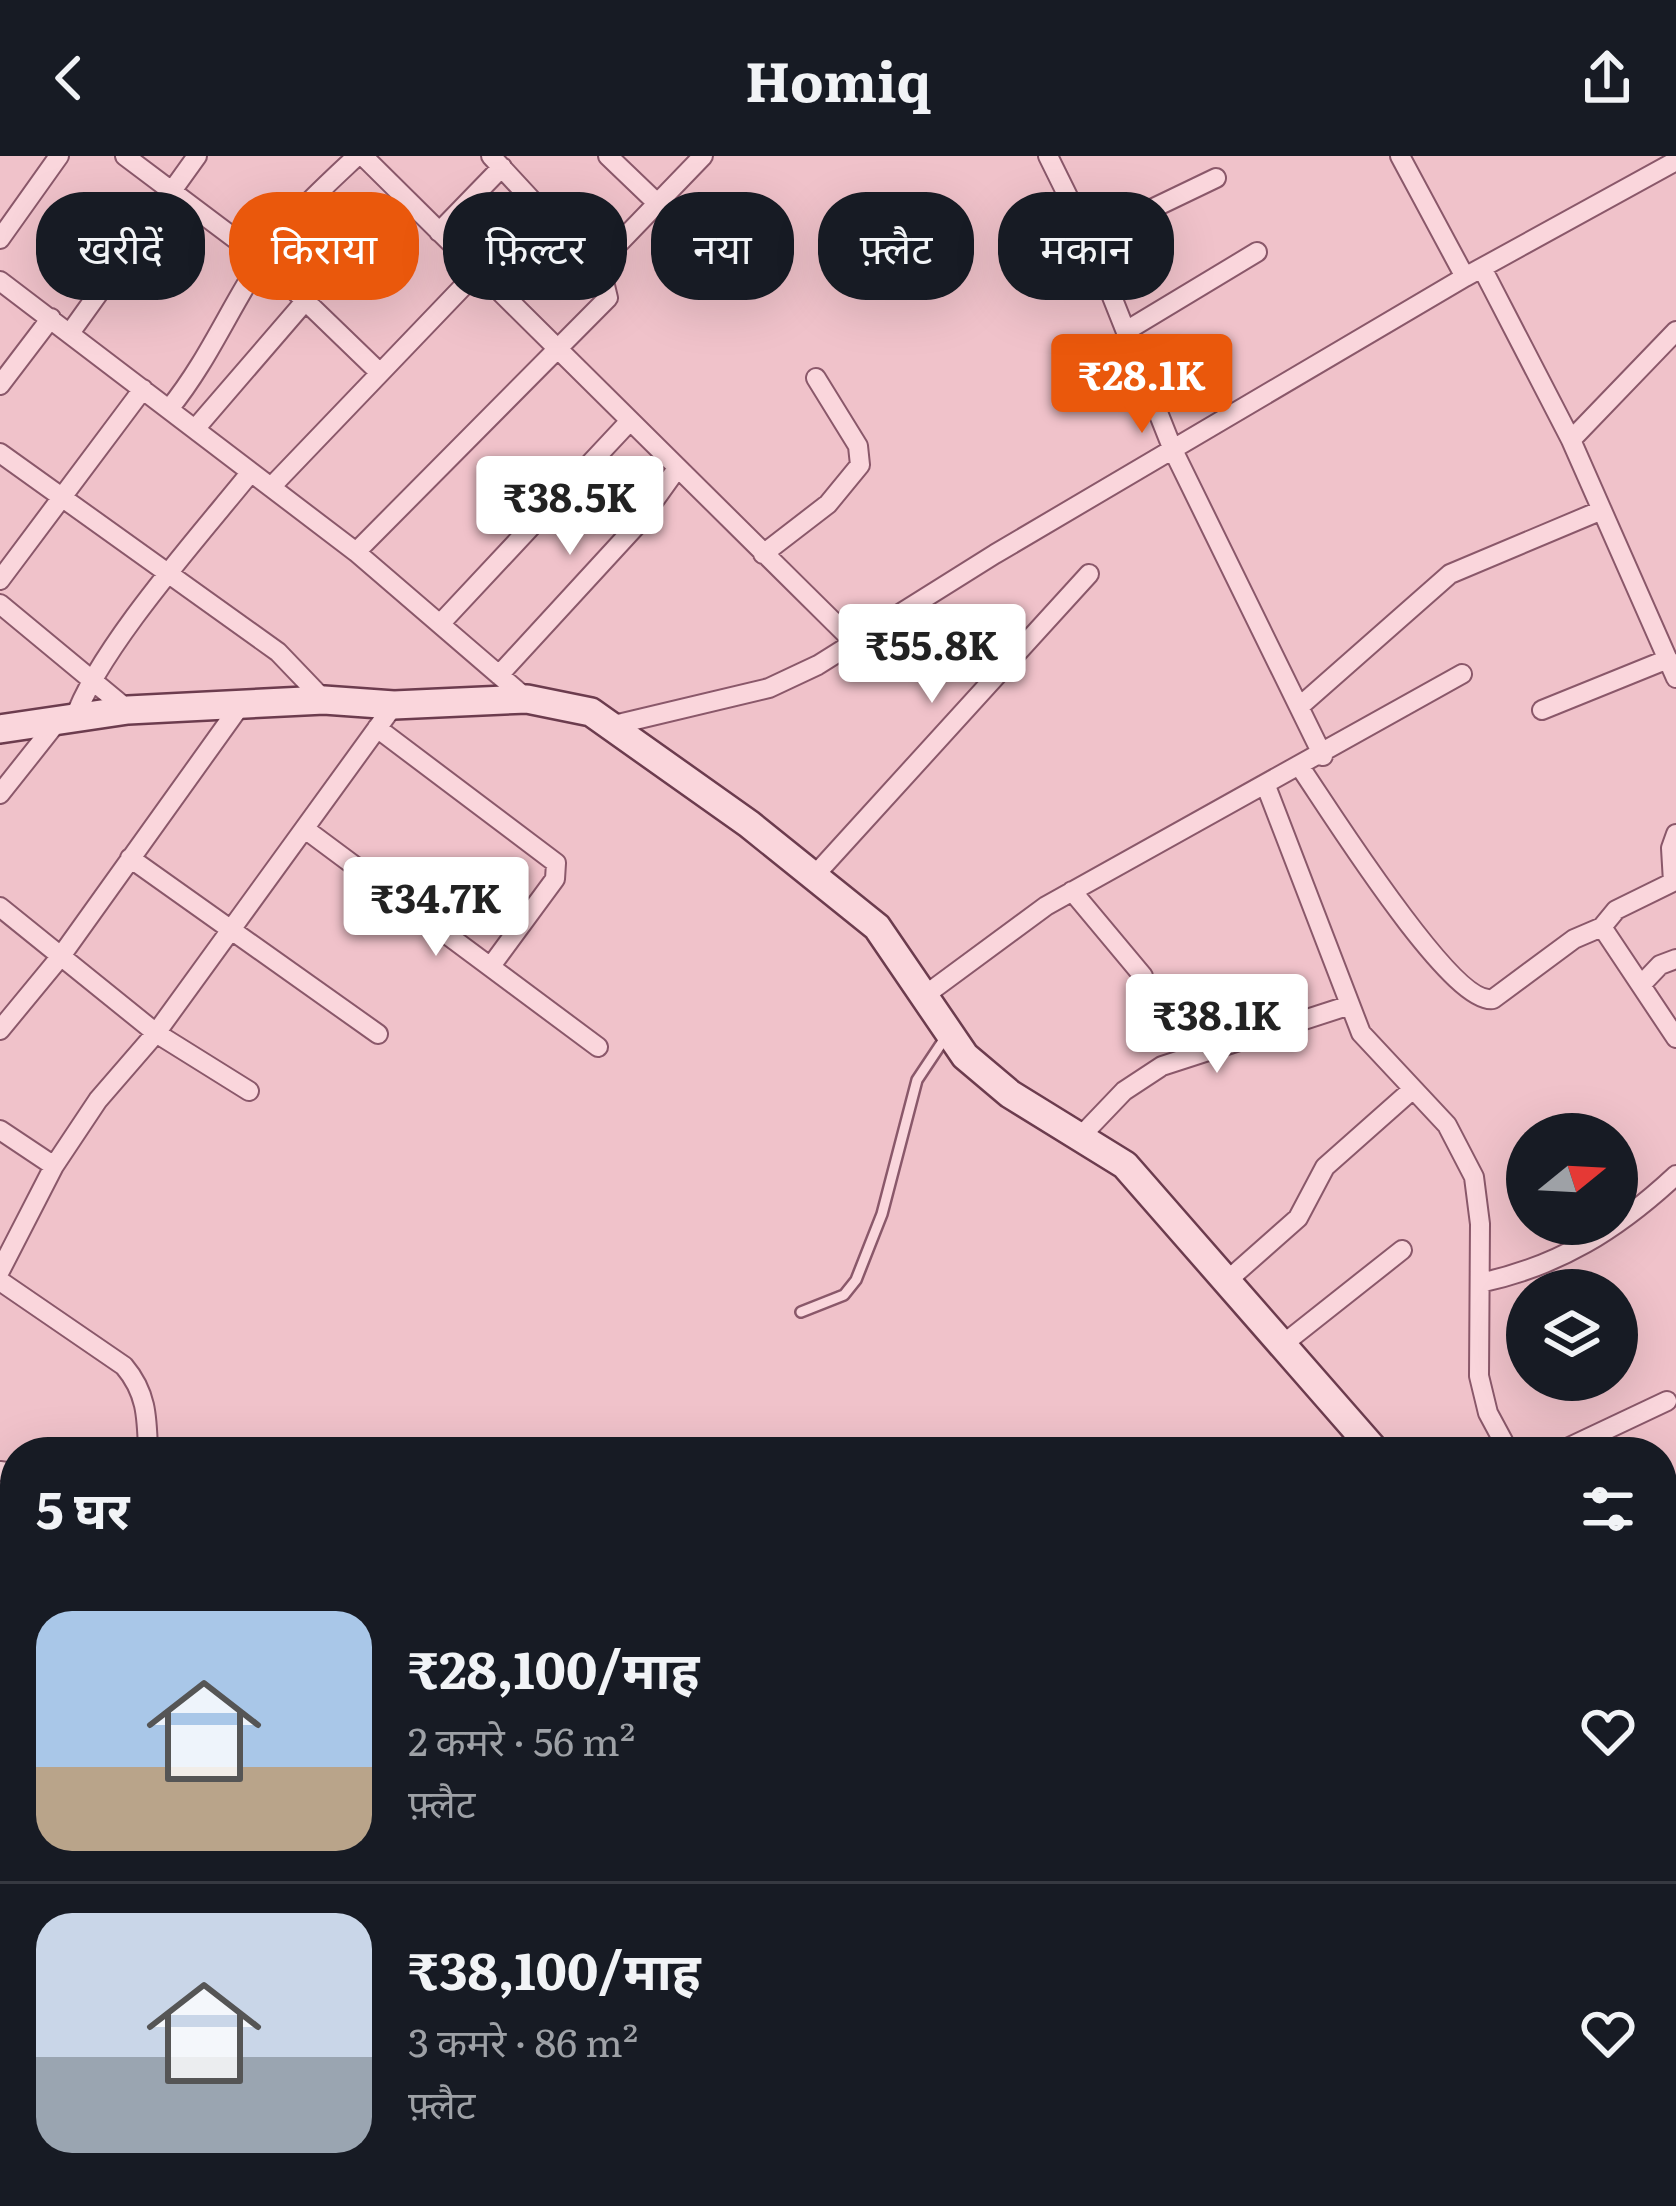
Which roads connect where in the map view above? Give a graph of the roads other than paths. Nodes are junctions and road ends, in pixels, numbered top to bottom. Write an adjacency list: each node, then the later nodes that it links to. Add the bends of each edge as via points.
1 (59, 156): 24 (street)
2 (125, 156): 12 (street)
3 (196, 156): 12 (street)
4 (360, 156): 13 (street); 20 (street)
5 (608, 156): 17 (street)
6 (704, 156): 15 (street)
7 (1048, 156): 16 (street)
8 (1400, 156): 26 (street)
9 (497, 161): 14 (street); 20 (street)
10 (1676, 161): 26 (street)
11 (1216, 178): 18 (street)
12 (169, 190): 22 (street); 38 (street)
13 (318, 192)
14 (525, 192)
15 (668, 192)
16 (1066, 192)
17 (651, 197)
18 (1174, 198)
19 (651, 209): 21 (street)
20 (439, 232): 23 (street)
21 (627, 234)
22 (229, 235)
23 (443, 236)
24 (0, 239)
25 (1257, 252): 36 (street)
26 (1474, 273): 47 (street); 48 (street)
27 (0, 281): 35 (street)
28 (240, 300): 44 (street)
29 (304, 300): 46 (street)
30 (306, 300): 40 (street)
31 (450, 300): 40 (street)
32 (506, 300): 39 (street)
33 (606, 300): 39 (street)
34 (1114, 300): 36 (street)
35 (50, 318): 38 (street); 42 (street)
36 (1126, 331): 48 (street)
37 (1676, 331): 47 (street)
38 (70, 333): 43 (street)
39 (556, 351): 45 (street); 55 (street)
40 (380, 373): 52 (street)
41 (816, 378): 56 (street, via 858,446 860,465 827,504)
42 (0, 385)
43 (142, 389): 44 (street); 53 (street)
44 (169, 409): 46 (street)
45 (628, 423): 50 (street); 62 (street)
46 (195, 429): 51 (street)
47 (1571, 440): 54 (street)
48 (1173, 450): 64 (street); 73 (street)
49 (0, 453): 53 (street)
50 (676, 470): 56 (street); 67 (street, via 636,526)
51 (251, 472): 52 (street); 57 (street)
52 (272, 486): 55 (street)
53 (64, 497): 57 (street); 59 (street)
54 (1602, 510): 63 (street); 73 (street, via 1450,574)
55 (356, 552): 62 (street)
56 (763, 554): 64 (street)
57 (171, 572): 69 (street); 71 (street, via 278,652)
58 (1089, 574): 87 (street)
59 (0, 580)
60 (0, 604): 69 (street)
61 (1676, 622): 63 (street)
62 (440, 624): 67 (street)
63 (1656, 629): 65 (street)
64 (855, 644): 78 (street, via 769,688)
65 (1667, 659): 68 (street); 75 (street)
66 (1462, 674): 80 (street)
67 (499, 675): 70 (street)
68 (1676, 678)
69 (94, 680): 74 (street); 77 (street)
70 (527, 699): 76 (street); 78 (street)
71 (324, 700): 72 (street); 76 (street)
72 (240, 706): 74 (street); 86 (street)
73 (1299, 707): 80 (street)
74 (128, 710): 77 (street)
75 (1542, 710)
76 (386, 717): 84 (street); 94 (street, via 556,863 556,879)
77 (65, 721): 79 (street); 83 (street)
78 (614, 724): 87 (street)
79 (0, 729)
80 (1323, 756): 81 (street)
81 (1300, 767): 82 (street); 90 (street, via 1421,942 1477,998 1493,999 1574,938)
82 (1266, 786): 88 (street); 98 (street)
83 (0, 794)
84 (305, 829): 91 (street); 94 (street)
85 (1676, 834): 90 (street, via 1673,882 1616,910)
86 (130, 858): 91 (street); 92 (street)
87 (815, 875): 97 (street, via 878,927)
88 (1072, 891): 95 (street); 97 (street)
89 (0, 907): 92 (street)
90 (1602, 927): 96 (street)
91 (232, 931): 100 (street); 102 (street)
92 (62, 956): 99 (street); 100 (street)
93 (1676, 959): 96 (street)
94 (491, 966): 104 (street)
95 (1143, 976)
96 (1641, 985): 103 (street)
97 (928, 994): 101 (street)
98 (1347, 1006): 105 (street, via 1378,1055); 108 (street, via 1162,1066)
99 (0, 1030)
100 (156, 1033): 106 (street); 109 (street)
101 (948, 1033): 108 (street, via 980,1071); 116 (lane, via 917,1080 856,1280 844,1295)
102 (378, 1034)
103 (1676, 1038)
104 (598, 1047)
105 (1413, 1089): 113 (street, via 1325,1166 1298,1218); 115 (street, via 1447,1125 1474,1177)
106 (249, 1091)
107 (0, 1130): 109 (street)
108 (1081, 1136): 113 (street, via 1151,1190)
109 (54, 1166): 112 (street)
110 (1676, 1175): 115 (street, via 1624,1220 1554,1263)
111 (1402, 1250): 117 (street)
112 (0, 1271)
113 (1229, 1279): 117 (street)
114 (0, 1281): 119 (street, via 124,1366 146,1405)
115 (1480, 1282): 121 (street, via 1479,1376)
116 (801, 1312)
117 (1282, 1345): 120 (street)
118 (1667, 1400): 122 (street)
119 (147, 1437)
120 (1363, 1437)
121 (1501, 1437)
122 (1590, 1437)

